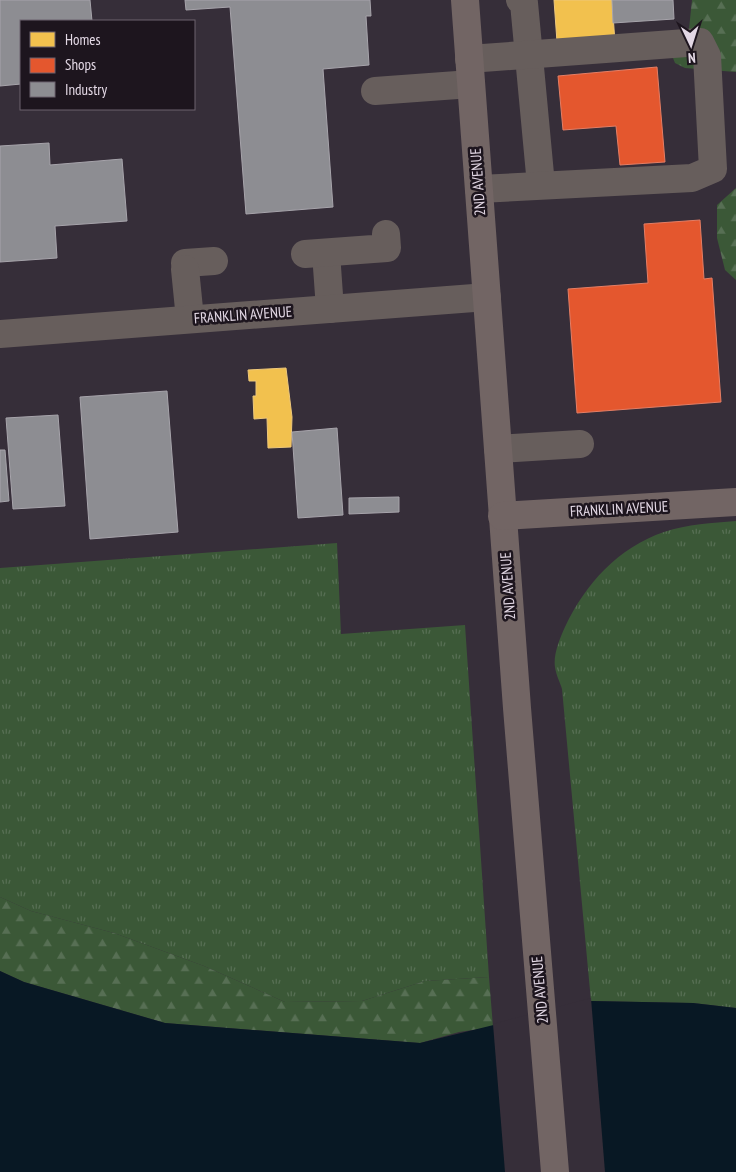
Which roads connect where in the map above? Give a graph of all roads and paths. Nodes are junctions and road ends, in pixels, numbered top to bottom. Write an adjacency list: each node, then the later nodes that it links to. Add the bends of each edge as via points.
1 (465, 0): 4 (main road, 2ND AVENUE)
2 (520, 0): 3 (street, via 524,2)
3 (530, 56): 4 (street); 6 (street); 6 (street, via 700,42 707,56 712,169 692,178)
4 (470, 72): 5 (street); 7 (main road, 2ND AVENUE)
5 (375, 91)
6 (541, 185): 7 (street)
7 (479, 189): 10 (main road, 2ND AVENUE)
8 (386, 234): 11 (street, via 387,248 315,254)
9 (214, 261): 12 (street, via 185,266)
10 (487, 297): 11 (street, FRANKLIN AVENUE); 15 (main road, 2ND AVENUE)
11 (330, 309): 12 (street, FRANKLIN AVENUE)
12 (190, 319): 13 (street, FRANKLIN AVENUE)
13 (0, 334)
14 (580, 444): 15 (street)
15 (498, 449): 17 (main road, 2ND AVENUE)
16 (736, 502): 17 (main road, FRANKLIN AVENUE)
17 (502, 516): 18 (main road, 2ND AVENUE)
18 (555, 1172)

